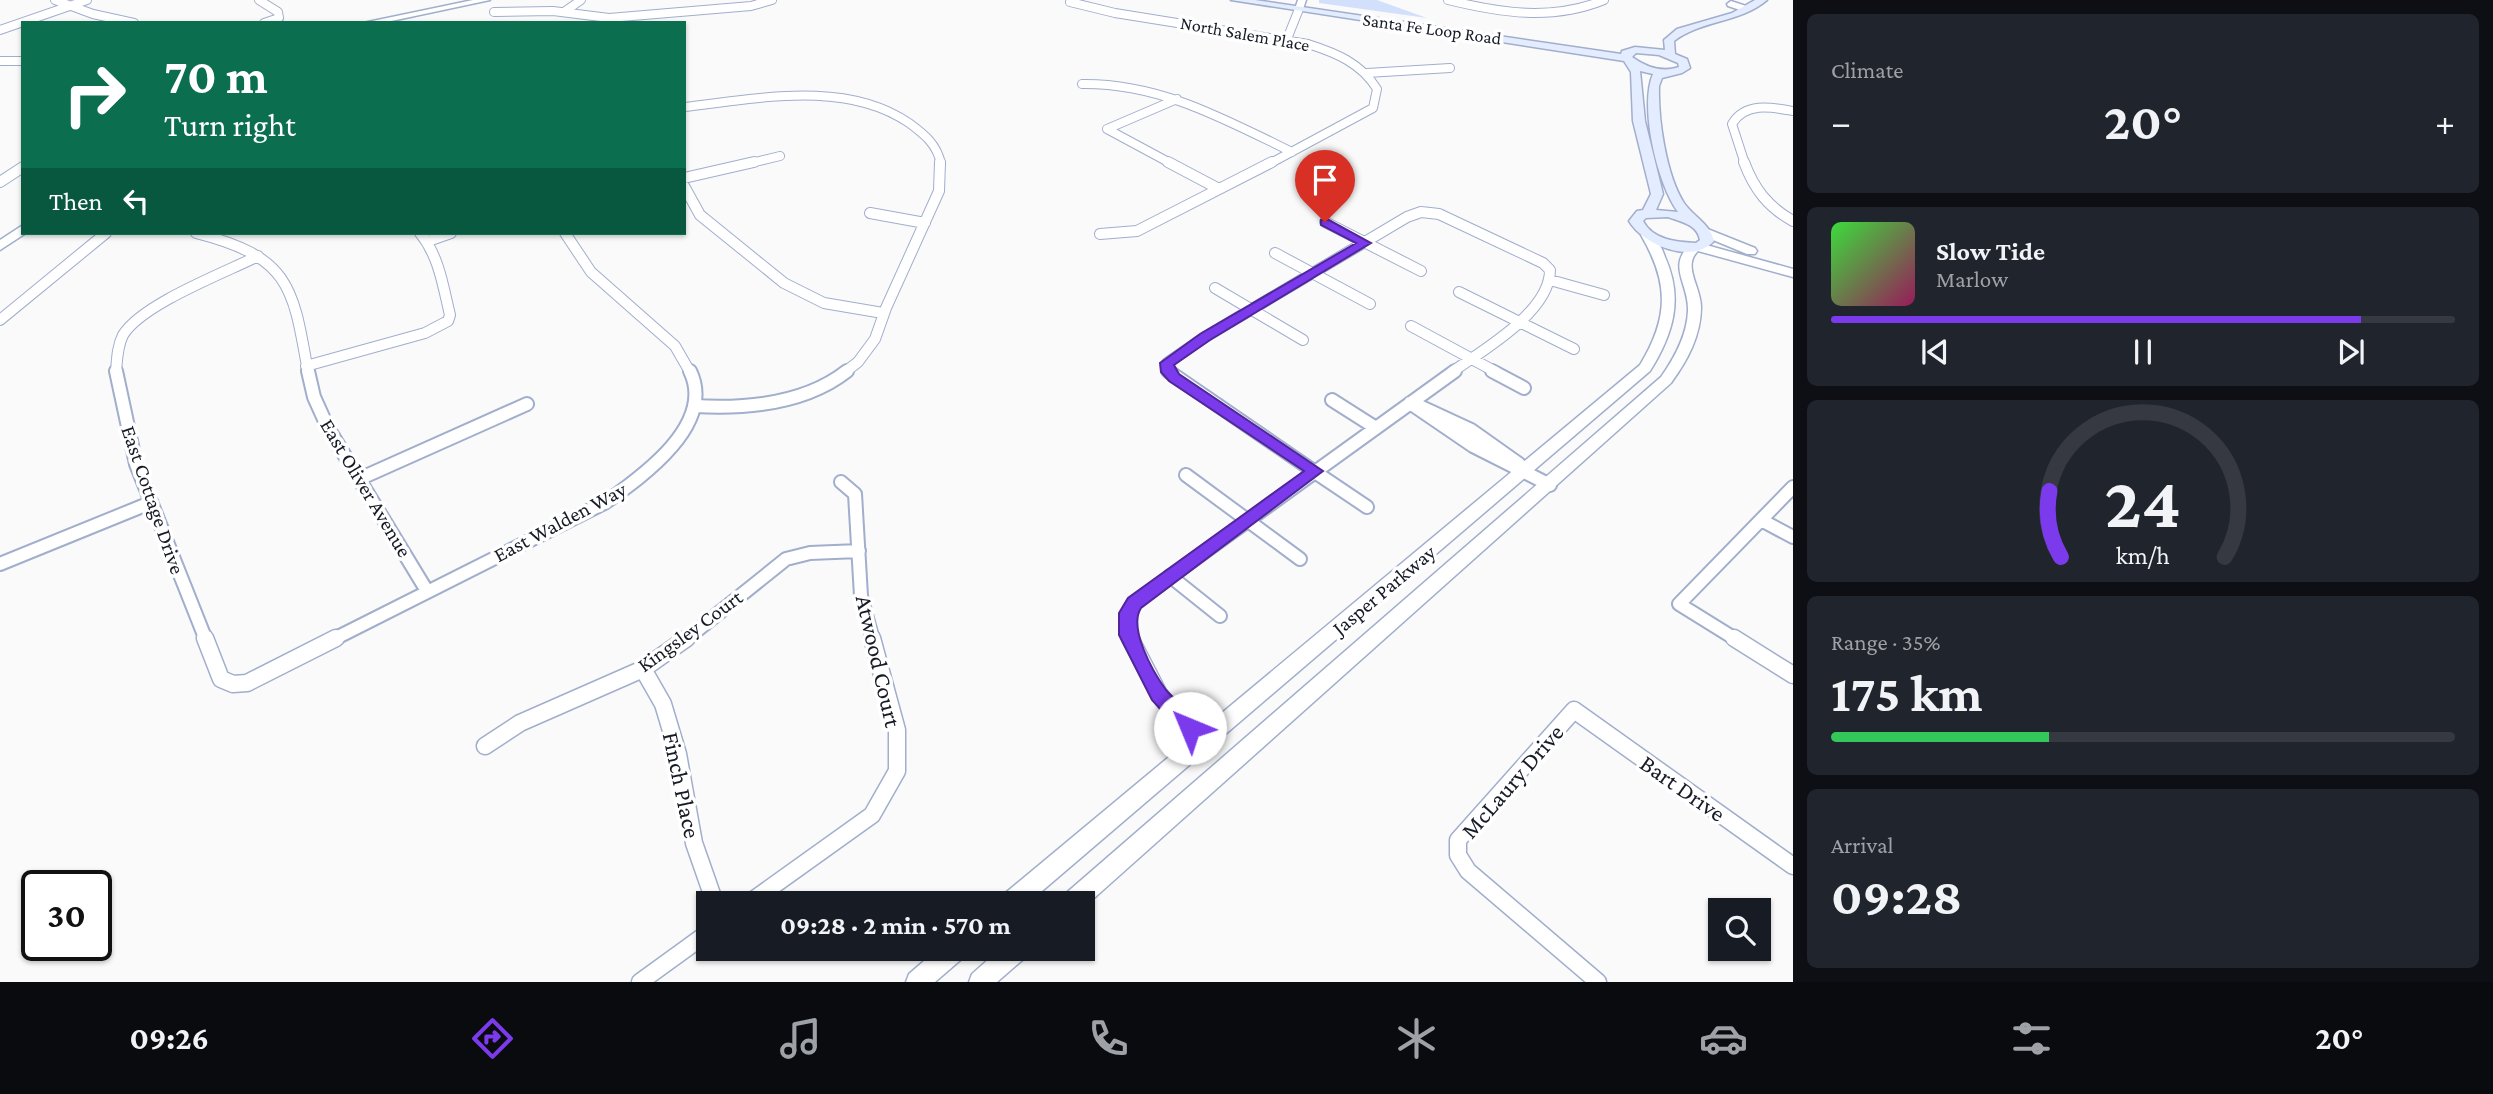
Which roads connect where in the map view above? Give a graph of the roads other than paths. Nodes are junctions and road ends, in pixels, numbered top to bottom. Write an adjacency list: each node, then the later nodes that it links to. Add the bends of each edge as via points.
1 (55, 0): 16 (street)
2 (87, 0): 16 (street)
3 (259, 0): 22 (street, via 278,12 279,18)
4 (486, 0): 12 (street)
5 (581, 0): 19 (street)
6 (772, 0): 19 (street, via 751,6 609,18)
7 (1237, 0): 15 (main road, Santa Fe Loop Road)
8 (1265, 0): 15 (main road, Santa Fe Loop Road)
9 (1448, 0): 10 (street, via 1495,10 1548,13 1586,8)
10 (1604, 0)
11 (1762, 0): 17 (main road)
12 (460, 2): 23 (street)
13 (1070, 2): 26 (street, North Salem Place)
14 (1735, 2): 17 (street); 27 (main road, via 1657,35)
15 (1300, 5): 26 (street); 29 (main road, Santa Fe Loop Road)
16 (69, 6): 20 (street); 21 (street)
17 (1746, 9): 28 (main road, via 1681,31 1669,40)
18 (494, 12): 19 (street)
19 (564, 12)
20 (26, 21)
21 (124, 21)
22 (270, 21)
23 (376, 21)
24 (21, 23): 25 (street)
25 (0, 30)
26 (1287, 39): 34 (street, North Salem Place, via 1326,50)
27 (1642, 49): 28 (main road); 29 (main road)
28 (1670, 54): 33 (main road, via 1683,61 1685,68)
29 (1629, 57): 33 (main road, via 1646,69); 46 (main road, via 1636,72 1639,121 1657,194)
30 (0, 61): 31 (street)
31 (21, 61)
32 (1450, 68): 34 (street)
33 (1666, 72): 48 (main road, via 1654,82 1655,116 1671,188)
34 (1367, 73): 39 (street, via 1377,89 1373,108)
35 (1083, 84): 36 (street, via 1137,88)
36 (1177, 99): 39 (street); 44 (street, via 1107,129)
37 (686, 107): 51 (street, via 811,96 893,113 931,140 940,156 944,175)
38 (1793, 111): 49 (street, via 1748,110 1739,113 1732,124 1753,187 1763,202)
39 (1292, 152): 44 (street)
40 (780, 156): 42 (street)
41 (21, 168): 43 (street)
42 (686, 178)
43 (0, 182)
44 (1219, 189): 54 (street, via 1137,231)
45 (686, 190): 75 (street, via 700,215 784,282 824,303)
46 (1648, 212): 48 (main road); 58 (main road, via 1636,221)
47 (870, 213): 51 (street)
48 (1692, 221): 53 (main road)
49 (1793, 221)
50 (1325, 222): 60 (street)
51 (925, 223): 75 (street)
52 (21, 230): 61 (street)
53 (1705, 232): 62 (main road, via 1707,241); 65 (street)
54 (1100, 234)
55 (104, 235): 76 (street)
56 (203, 235): 64 (street, East Oliver Avenue)
57 (566, 235): 87 (street, via 585,268 682,355 692,375)
58 (1647, 235): 62 (main road); 90 (street, Jasper Parkway, via 1663,259 1670,284 1670,304 1657,350 1645,368)
59 (424, 237): 82 (street, via 450,315 448,321 425,333)
60 (1365, 243): 66 (street); 68 (street); 69 (street, via 1407,217 1433,212 1543,264 1550,270)
61 (1, 244)
62 (1697, 247): 67 (street); 94 (street, Jasper Parkway, via 1685,258 1694,307 1680,363 1667,380)
63 (1275, 253): 68 (street)
64 (258, 256): 82 (street, East Oliver Avenue, via 288,286 298,309); 96 (street, East Cottage Drive, via 150,309 124,334 116,375 129,440)
65 (1793, 266)
66 (1421, 271)
67 (1793, 273)
68 (1314, 274): 73 (street); 74 (street)
69 (1550, 280): 72 (street); 77 (street)
70 (1215, 288): 74 (street)
71 (1459, 292): 77 (street)
72 (1604, 295)
73 (1370, 304)
74 (1252, 310): 79 (street); 89 (street, via 1170,359 1168,372)
75 (883, 313): 87 (street, via 873,343 829,383 758,405)
76 (0, 320)
77 (1522, 322): 80 (street); 81 (street)
78 (1411, 326): 81 (street)
79 (1303, 340)
80 (1574, 349)
81 (1471, 359): 83 (street); 85 (street)
82 (306, 366): 92 (street, East Oliver Avenue, via 327,427)
83 (1524, 388)
84 (1332, 400): 88 (street)
85 (1410, 403): 88 (street); 90 (street, via 1494,457)
86 (527, 404): 92 (street)
87 (695, 406): 105 (street, East Walden Way, via 677,443 645,475 606,502)
88 (1376, 428): 89 (street)
89 (1315, 471): 97 (street); 98 (street)
90 (1526, 471): 94 (street); 111 (street, Jasper Parkway)
91 (1186, 475): 98 (street)
92 (359, 479): 105 (street, East Oliver Avenue)
93 (841, 482): 101 (street, Atwood Court, via 855,494)
94 (1550, 485): 117 (street, Jasper Parkway)
95 (1793, 487): 99 (street)
96 (150, 503): 103 (street); 109 (street, East Cottage Drive, via 220,679)
97 (1367, 506)
98 (1248, 520): 102 (street); 104 (street)
99 (1763, 521): 100 (street); 108 (street, via 1679,604)
100 (1793, 537)
101 (859, 551): 107 (street, Kingsley Court, via 786,559 705,626); 115 (street, Atwood Court, via 861,596 897,730 897,771 872,814)
102 (1300, 559)
103 (0, 564)
104 (1170, 576): 106 (street); 111 (street, via 1134,603 1128,613 1128,635 1159,694)
105 (427, 591): 109 (street, East Walden Way, via 247,683)
106 (1220, 616)
107 (643, 669): 112 (street, Kingsley Court, via 520,723); 114 (street, Finch Place, via 663,704 678,754 694,843)
108 (1793, 675)
109 (233, 684)
110 (1574, 710): 113 (street, Bart Drive); 124 (street, McLaury Drive, via 1458,840 1458,855 1468,872)
111 (1205, 741): 116 (street, Jasper Parkway)
112 (485, 746)
113 (1793, 866)
114 (711, 891)
115 (766, 891)
116 (1025, 891)
117 (1086, 891)
118 (696, 941): 121 (street)
119 (942, 961): 122 (street)
120 (1004, 961): 123 (street)
121 (640, 982)
122 (917, 982)
123 (980, 982)
124 (1598, 982)

